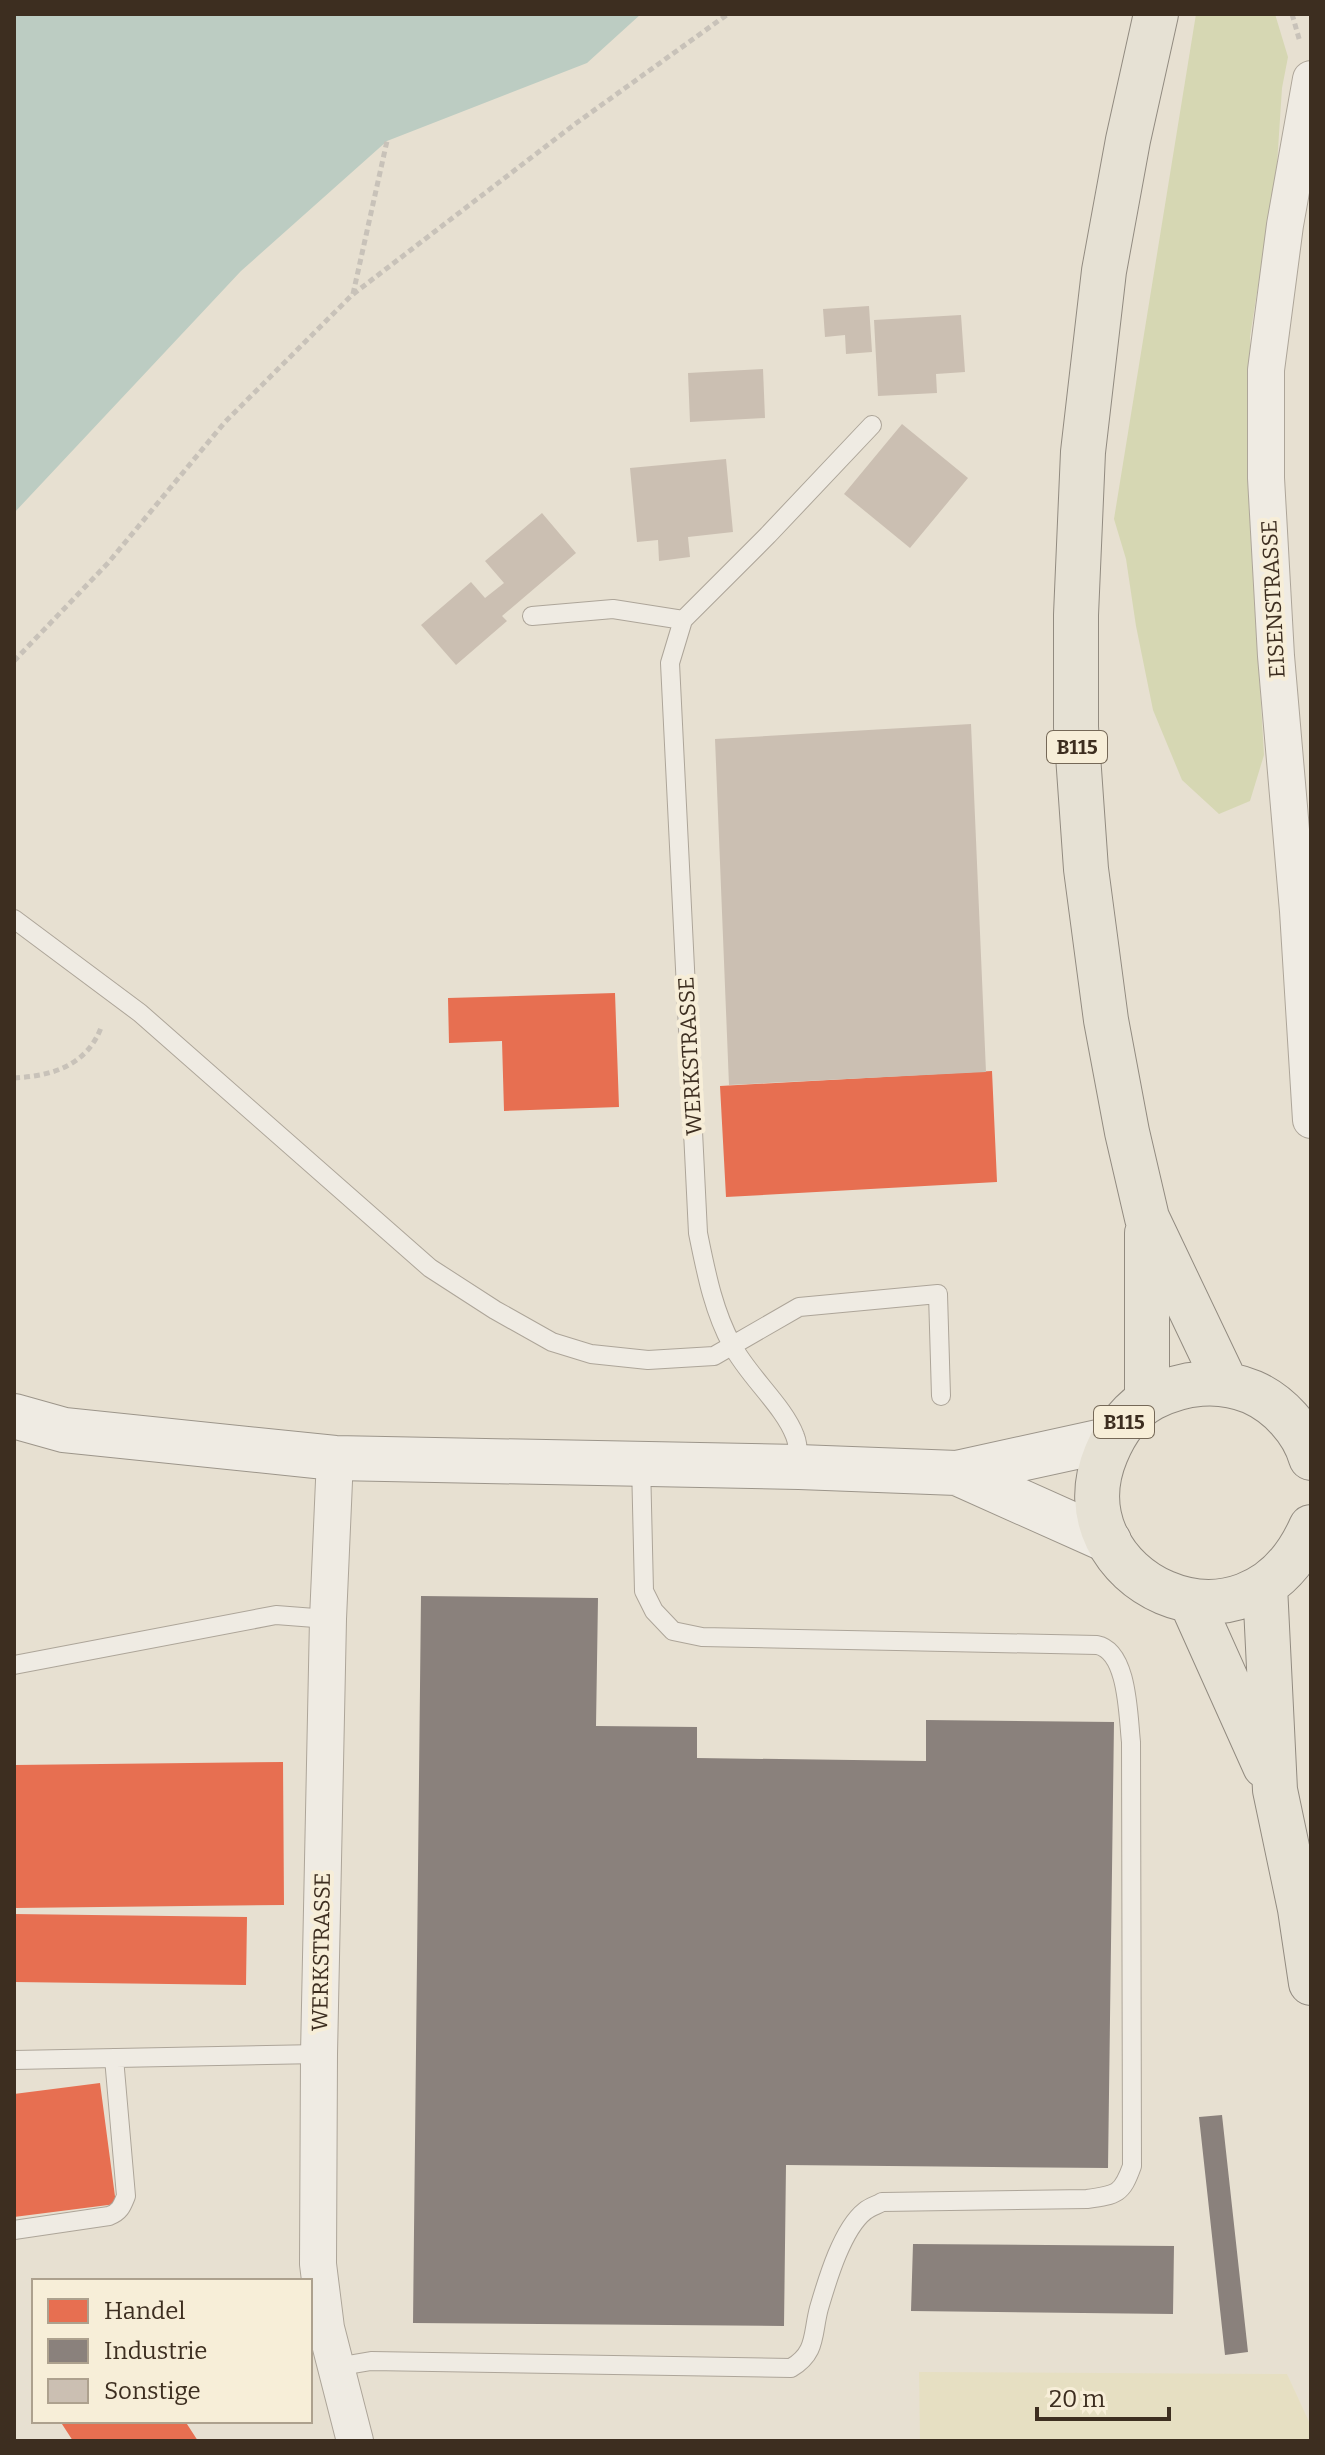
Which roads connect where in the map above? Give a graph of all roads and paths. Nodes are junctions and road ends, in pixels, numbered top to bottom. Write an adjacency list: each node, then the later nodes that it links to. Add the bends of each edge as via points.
1 (728, 14): 5 (path)
2 (1156, 14): 14 (main road, B115, via 1104,271 1083,452 1076,615 1076,727 1086,869 1106,1020)
3 (1311, 79): 13 (street, EISENSTRASSE, via 1268,357 1266,478)
4 (387, 141): 5 (path)
5 (352, 295): 9 (path, via 225,422 108,563)
6 (872, 425): 8 (lane, WERKSTRASSE)
7 (532, 616): 8 (lane, via 613,609)
8 (683, 620): 15 (lane, WERKSTRASSE, via 670,663 698,1233 714,1306)
9 (14, 661)
10 (14, 919): 11 (lane)
11 (108, 988): 12 (path, via 101,1028 90,1051 41,1076); 15 (lane, via 430,1268 495,1310 552,1342 591,1354 689,1359)
12 (14, 1078)
13 (1311, 1120)
14 (1147, 1218): 16 (main road, B115); 18 (main road, B115)
15 (732, 1347): 17 (lane, via 799,1307 938,1294); 24 (lane, WERKSTRASSE, via 789,1424)
16 (1226, 1384): 18 (main road, B115, via 1199,1383); 22 (main road, B115, via 1275,1406 1294,1425)
17 (941, 1396)
18 (1147, 1400): 20 (main road, B115)
19 (14, 1416): 21 (street, via 64,1430)
20 (1112, 1439): 25 (street); 27 (main road, B115, via 1098,1490)
21 (335, 1458): 23 (street); 30 (street, WERKSTRASSE)
22 (1311, 1458)
23 (641, 1463): 24 (street); 38 (lane, via 644,1591 673,1631 702,1637 1097,1645 1117,1659 1131,1742 1132,2166 1125,2186 1110,2196 882,2202 865,2211 838,2254 805,2360 791,2368 371,2361)
24 (799, 1467): 25 (street)
25 (957, 1473): 27 (street)
26 (1308, 1540): 28 (main road, B115)
27 (1109, 1541): 29 (main road, B115, via 1143,1581)
28 (1265, 1586): 29 (main road, B115, via 1242,1597); 32 (main road)
29 (1191, 1601): 32 (main road)
30 (328, 1619): 31 (lane, via 276,1615); 34 (street, WERKSTRASSE)
31 (14, 1665)
32 (1275, 1790): 33 (main road)
33 (1311, 1983)
34 (319, 2054): 35 (lane); 38 (street, WERKSTRASSE, via 318,2264)
35 (114, 2058): 36 (lane); 37 (lane, via 126,2196 122,2206 109,2216)
36 (14, 2060)
37 (14, 2230)
38 (336, 2367): 39 (street, WERKSTRASSE)
39 (355, 2441)

